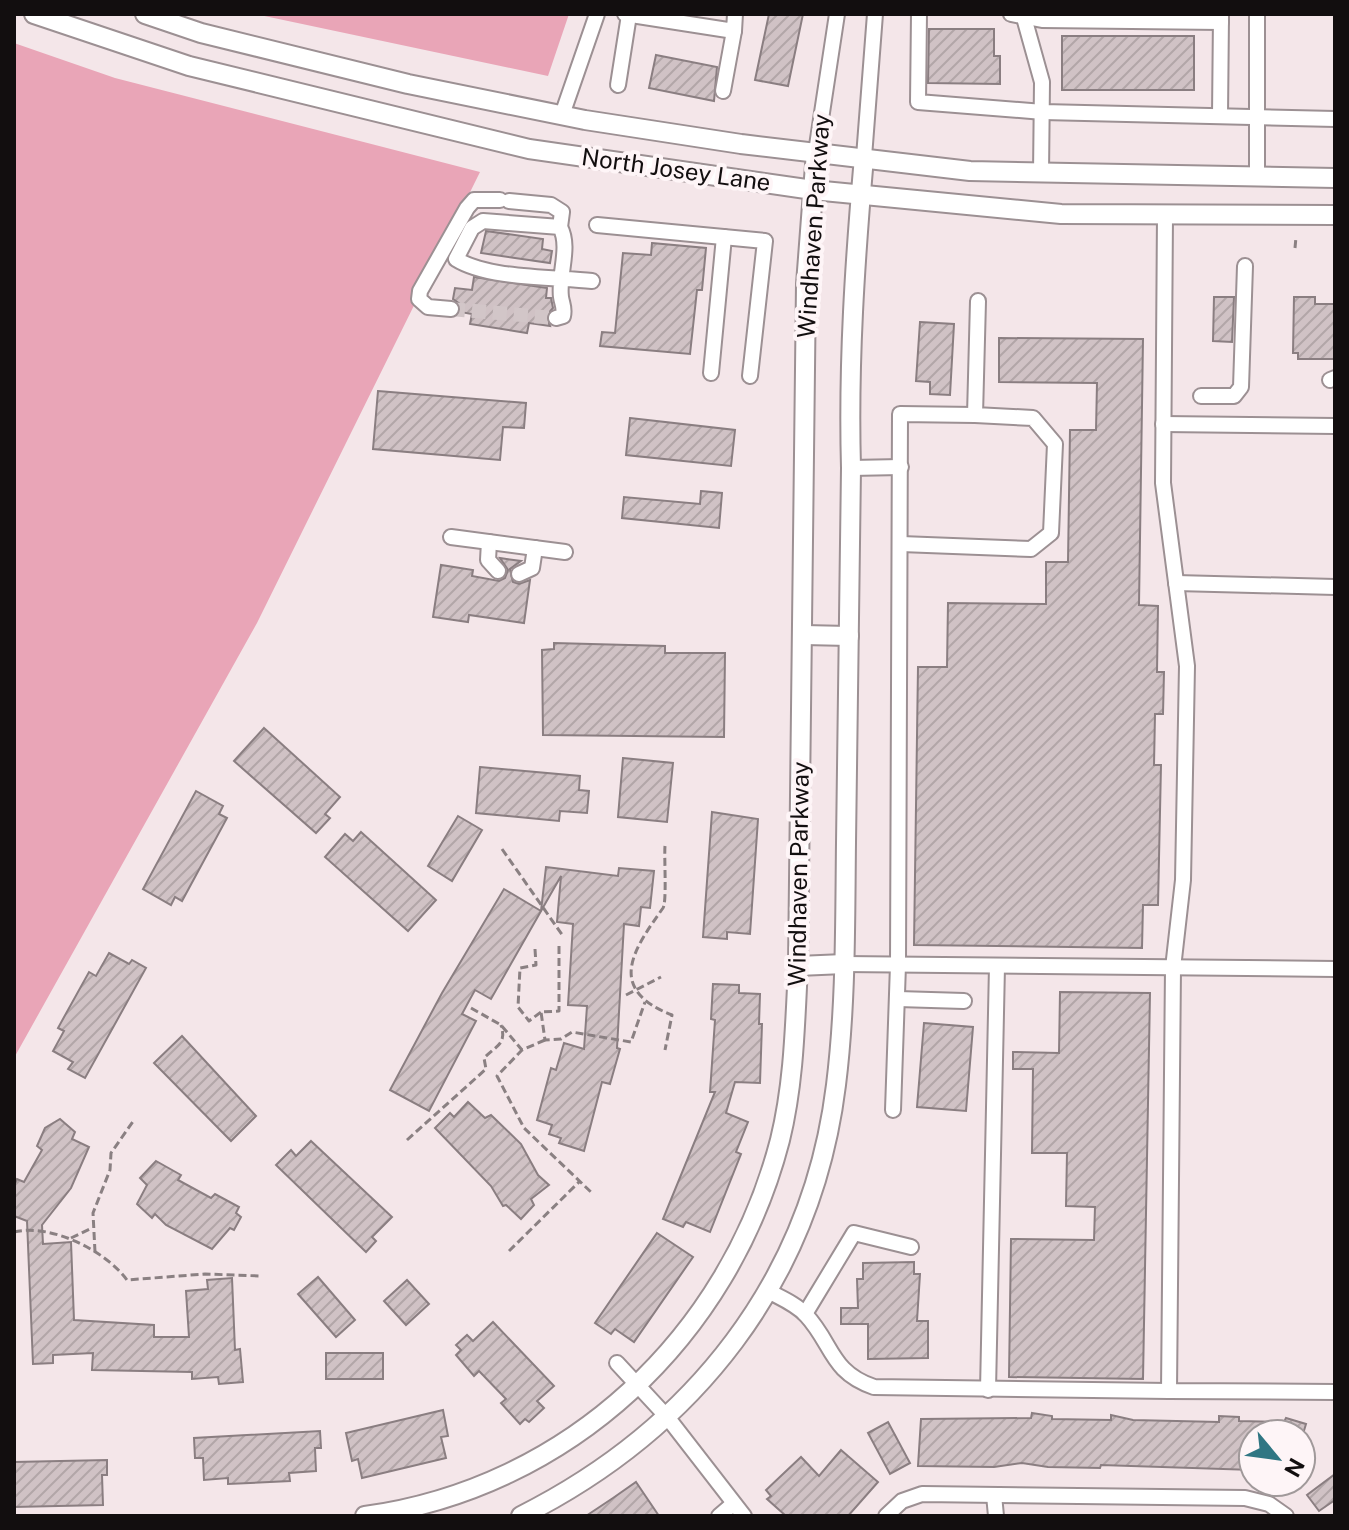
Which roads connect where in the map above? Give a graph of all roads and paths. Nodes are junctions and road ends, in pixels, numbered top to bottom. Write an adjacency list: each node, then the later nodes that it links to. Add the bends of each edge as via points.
1 (34, 14): 27 (main road, North Josey Lane, via 189,66 529,149)
2 (145, 14): 18 (main road, North Josey Lane, via 408,84)
3 (597, 14): 18 (street)
4 (627, 14): 11 (street); 15 (street)
5 (735, 14): 14 (street)
6 (837, 14): 22 (street, Windhaven Parkway)
7 (875, 14): 23 (street, Windhaven Parkway)
8 (919, 14): 17 (street, via 918,102)
9 (1257, 14): 20 (street)
10 (1019, 15): 12 (street, via 1042,20); 17 (street, via 1042,82)
11 (659, 17): 13 (street)
12 (1221, 18): 19 (street)
13 (697, 20): 14 (street)
14 (734, 31): 16 (street)
15 (618, 85)
16 (723, 91)
17 (1043, 112): 19 (street); 24 (street)
18 (562, 115): 22 (main road, North Josey Lane)
19 (1220, 115): 20 (street)
20 (1256, 117): 21 (street); 25 (street)
21 (1335, 119)
22 (816, 152): 23 (main road, North Josey Lane); 27 (main road, Windhaven Parkway)
23 (864, 157): 24 (main road, North Josey Lane); 28 (main road, Windhaven Parkway)
24 (1041, 174): 25 (main road, North Josey Lane)
25 (1257, 177): 26 (main road, North Josey Lane)
26 (1335, 178)
27 (813, 190): 28 (main road, North Josey Lane); 59 (main road, Windhaven Parkway, via 806,284)
28 (861, 195): 30 (main road, North Josey Lane, via 1061,214); 49 (main road, Windhaven Parkway, via 852,298)
29 (1335, 215): 30 (main road, North Josey Lane)
30 (1165, 216): 46 (street)
31 (597, 225): 33 (street)
32 (560, 227): 37 (street, via 565,235); 37 (street, via 483,221 472,228 456,259 471,269); 40 (street, via 562,212 551,205 474,200 420,291 419,299 428,307)
33 (724, 237): 42 (street); 43 (street, via 765,241)
34 (1296, 237): 35 (path)
35 (1295, 248)
36 (1245, 266): 44 (street, via 1241,387 1234,396)
37 (561, 278): 38 (street); 41 (street, via 565,310)
38 (592, 281)
39 (978, 301): 45 (street)
40 (451, 309)
41 (556, 318)
42 (711, 373)
43 (750, 376)
44 (1201, 396)
45 (975, 415): 48 (street, via 900,414); 52 (street, via 1033,418 1055,444 1051,533 1031,549)
46 (1163, 424): 47 (street); 57 (street, via 1163,483)
47 (1335, 426)
48 (901, 467): 49 (street); 52 (street)
49 (851, 468): 60 (main road, Windhaven Parkway)
50 (451, 537): 51 (street)
51 (489, 542): 53 (street); 55 (street, via 488,560)
52 (901, 544): 67 (street)
53 (535, 548): 54 (street); 56 (street, via 532,568)
54 (565, 552)
55 (498, 571)
56 (519, 574)
57 (1176, 583): 58 (street); 70 (street, via 1187,666 1183,880)
58 (1335, 587)
59 (804, 635): 60 (main road); 68 (main road, Windhaven Parkway)
60 (849, 636): 66 (main road, Windhaven Parkway)
61 (665, 846): 73 (path, via 664,908 647,929 630,966)
62 (502, 849): 63 (path)
63 (563, 936)
64 (559, 946): 79 (path, via 559,1011)
65 (535, 949): 79 (path, via 536,965 520,968 518,1007 529,1021)
66 (844, 964): 67 (street); 68 (main road); 96 (main road, Windhaven Parkway, via 836,1085 821,1162 804,1217)
67 (898, 965): 69 (street); 75 (street)
68 (798, 966): 99 (main road, Windhaven Parkway, via 789,1096 761,1199 731,1268 709,1303)
69 (997, 966): 70 (street); 100 (street)
70 (1173, 968): 71 (street); 101 (street)
71 (1335, 969)
72 (661, 977): 73 (path)
73 (635, 989): 74 (path); 77 (path)
74 (626, 995)
75 (898, 999): 76 (street); 84 (street)
76 (964, 1001)
77 (645, 1002): 81 (path, via 631,1042 572,1032); 83 (path, via 672,1015)
78 (471, 1008): 80 (path)
79 (541, 1012): 81 (path)
80 (501, 1025): 82 (path); 86 (path, via 505,1037 484,1058 486,1069)
81 (545, 1040): 82 (path)
82 (522, 1050): 87 (path, via 497,1076 524,1128)
83 (665, 1050)
84 (893, 1110)
85 (134, 1120): 89 (path, via 111,1153)
86 (407, 1140)
87 (580, 1181): 88 (path); 93 (path)
88 (593, 1194)
89 (92, 1228): 91 (path); 94 (path)
90 (14, 1232): 91 (path)
91 (71, 1238): 94 (path)
92 (911, 1247): 97 (street, via 854,1233)
93 (509, 1251)
94 (95, 1252): 95 (path, via 127,1280)
95 (261, 1276)
96 (768, 1291): 97 (street); 103 (main road, Windhaven Parkway, via 725,1356)
97 (805, 1314): 100 (street, via 838,1365 861,1382 892,1389)
98 (617, 1363): 99 (street)
99 (638, 1385): 103 (street); 106 (main road, Windhaven Parkway, via 563,1442 499,1476 412,1508)
100 (988, 1390): 101 (street)
101 (1169, 1391): 102 (street)
102 (1335, 1392)
103 (668, 1418): 105 (street); 107 (main road, Windhaven Parkway, via 585,1480)
104 (994, 1495): 110 (street, via 917,1495); 111 (street); 112 (street, via 1245,1498 1269,1504)
105 (733, 1504): 108 (street); 109 (street)
106 (365, 1516)
107 (521, 1516)
108 (719, 1516)
109 (744, 1516)
110 (886, 1516)
111 (996, 1516)
112 (1286, 1516)

